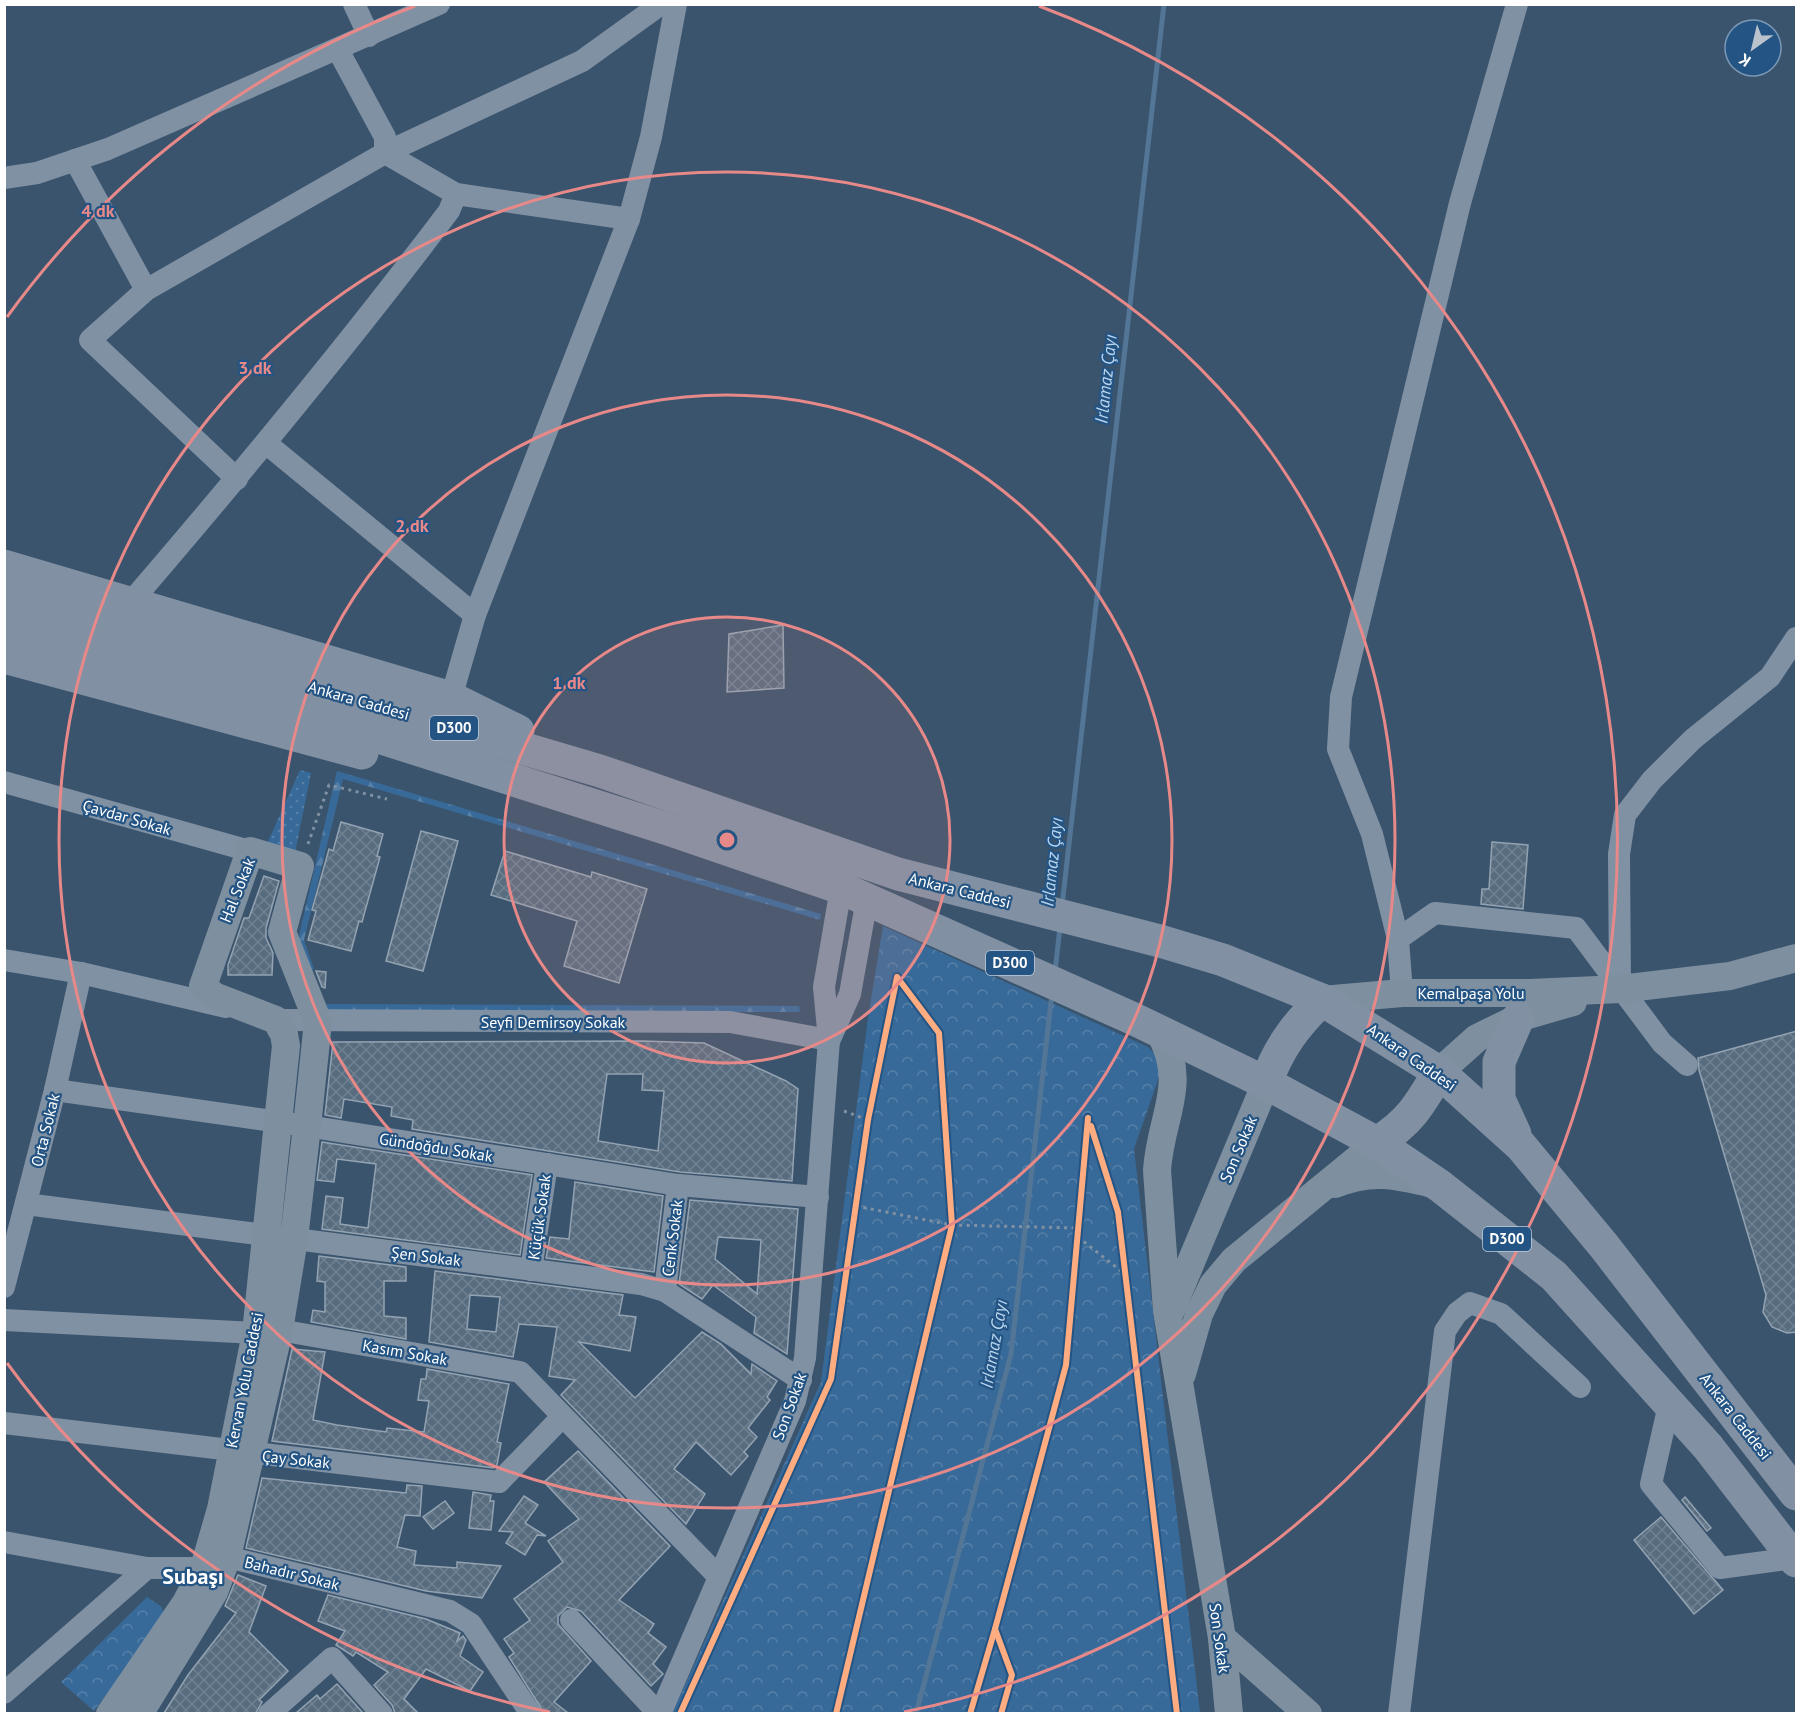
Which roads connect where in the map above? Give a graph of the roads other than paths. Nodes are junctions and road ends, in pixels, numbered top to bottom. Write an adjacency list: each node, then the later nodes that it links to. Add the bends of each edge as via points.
1 (354, 4): 6 (street)
2 (439, 4): 6 (street)
3 (661, 4): 8 (street, via 582,61)
4 (676, 4): 12 (street, via 651,137)
5 (1517, 4): 31 (street, via 1460,202 1341,697 1338,749 1372,834)
6 (369, 36): 7 (street)
7 (338, 50): 8 (street, via 385,137); 9 (street)
8 (385, 153): 11 (street); 13 (street)
9 (75, 160): 10 (street); 13 (street)
10 (4, 178)
11 (456, 194): 12 (street); 14 (street, via 449,211)
12 (630, 219): 19 (street)
13 (146, 290): 15 (street, via 90,340)
14 (267, 444): 15 (street); 19 (street)
15 (237, 479): 18 (street)
16 (4, 566): 18 (highway)
17 (4, 596): 26 (highway, Ankara Caddesi / D300)
18 (131, 602): 25 (highway)
19 (475, 615): 25 (street)
20 (4, 625): 28 (highway, Ankara Caddesi / D300, via 326,720)
21 (1797, 639): 35 (street, via 1770,677 1693,739 1652,780 1625,815 1619,854)
22 (4, 657): 23 (highway)
23 (45, 667): 24 (street); 28 (highway, via 492,788)
24 (4, 676)
25 (451, 698): 26 (highway)
26 (600, 771): 37 (highway, Ankara Caddesi / D300, via 898,874 1223,960)
27 (4, 782): 29 (street, Çavdar Sokak)
28 (668, 830): 30 (highway, Ankara Caddesi / D300)
29 (250, 851): 38 (main road, Hal Sokak, via 203,986 214,996); 40 (main road, Hal Sokak, via 300,866 282,932)
30 (865, 898): 41 (highway, Ankara Caddesi / D300); 42 (street, Son Sokak, via 824,987)
31 (1398, 939): 35 (street, via 1436,913 1576,928); 36 (street)
32 (1797, 958): 35 (main road, Kemalpaşa Yolu, via 1730,976)
33 (4, 960): 34 (street, Seyfi Demirsoy Sokak)
34 (81, 973): 38 (street, Seyfi Demirsoy Sokak); 46 (street, Orta Sokak)
35 (1620, 989): 36 (main road, Kemalpaşa Yolu); 39 (main road, Kemalpaşa Yolu); 43 (street, via 1662,1043)
36 (1402, 993): 37 (main road, Kemalpaşa Yolu)
37 (1322, 1000): 44 (highway, Ankara Caddesi / D300); 45 (highway, via 1299,1021 1275,1059)
38 (268, 1018): 40 (street, Seyfi Demirsoy Sokak); 47 (main road, Kervan Yolu Caddesi, via 284,1034 286,1046)
39 (1518, 1018): 44 (main road, Kemalpaşa Yolu, via 1477,1038); 50 (highway, via 1498,1062 1499,1099)
40 (318, 1022): 42 (street, Seyfi Demirsoy Sokak, via 730,1022); 48 (main road, Kervan Yolu Caddesi)
41 (1146, 1025): 45 (highway, Ankara Caddesi / D300); 62 (main road, via 1170,1051 1174,1071 1157,1170)
42 (829, 1040): 55 (street, Son Sokak)
43 (1687, 1065)
44 (1439, 1072): 49 (highway, via 1402,1127); 50 (highway, Ankara Caddesi / D300)
45 (1266, 1083): 49 (highway, Ankara Caddesi / D300); 62 (main road, Son Sokak)
46 (55, 1090): 47 (street, Gündoğdu Sokak); 56 (street, Orta Sokak)
47 (279, 1123): 48 (street, Gündoğdu Sokak); 57 (main road, Kervan Yolu Caddesi)
48 (307, 1126): 51 (street, Gündoğdu Sokak); 58 (main road, Kervan Yolu Caddesi)
49 (1377, 1143): 53 (highway, Ankara Caddesi / D300); 54 (main road, Son Sokak)
50 (1521, 1146): 72 (highway, Ankara Caddesi / D300)
51 (547, 1164): 52 (street, Gündoğdu Sokak); 59 (street, Küçük Sokak)
52 (678, 1185): 55 (street, Gündoğdu Sokak); 61 (street, Cenk Sokak)
53 (1440, 1186): 54 (main road, Son Sokak, via 1372,1173); 68 (highway, Ankara Caddesi / D300, via 1554,1276)
54 (1324, 1188): 66 (main road, Son Sokak, via 1234,1260 1213,1285 1189,1342)
55 (818, 1197): 65 (street, Son Sokak)
56 (26, 1204): 57 (street, Şen Sokak); 60 (street, Orta Sokak)
57 (265, 1237): 58 (street, Şen Sokak); 64 (main road, Kervan Yolu Caddesi)
58 (294, 1239): 59 (street, Şen Sokak); 64 (main road, Kervan Yolu Caddesi)
59 (531, 1270): 61 (street, Şen Sokak, via 641,1284)
60 (4, 1287)
61 (665, 1291): 65 (street, Şen Sokak)
62 (1168, 1317): 66 (main road, Son Sokak)
63 (4, 1320): 64 (street, Kasım Sokak)
64 (267, 1331): 69 (street, Kasım Sokak, via 520,1372); 71 (main road, Kervan Yolu Caddesi)
65 (801, 1380): 77 (street, Son Sokak)
66 (1179, 1384): 79 (main road, Son Sokak)
67 (1580, 1387): 89 (street, via 1501,1314 1470,1303 1445,1331)
68 (1669, 1405): 74 (highway, Ankara Caddesi / D300, via 1708,1447); 74 (street, via 1651,1484 1720,1568)
69 (562, 1417): 71 (street, Çay Sokak, via 500,1482); 77 (street, Kasım Sokak)
70 (4, 1423): 71 (street, Çay Sokak)
71 (242, 1452): 75 (main road, Kervan Yolu Caddesi, via 221,1509)
72 (1797, 1494)
73 (4, 1542): 76 (street, Bahadır Sokak)
74 (1795, 1559)
75 (216, 1562): 76 (street, Bahadır Sokak); 81 (main road, Kervan Yolu Caddesi, via 186,1603); 85 (street, Bahadır Sokak, via 450,1611 471,1624)
76 (147, 1568): 80 (street)
77 (719, 1577): 86 (street, Son Sokak)
78 (571, 1620): 86 (street)
79 (1222, 1638): 87 (main road, Son Sokak); 88 (main road)
80 (4, 1694)
81 (142, 1705): 83 (main road, Kervan Yolu Caddesi)
82 (280, 1710): 84 (street, via 332,1658)
83 (110, 1713)
84 (382, 1713)
85 (531, 1713)
86 (660, 1713)
87 (1229, 1713)
88 (1308, 1713)
89 (1399, 1713)

